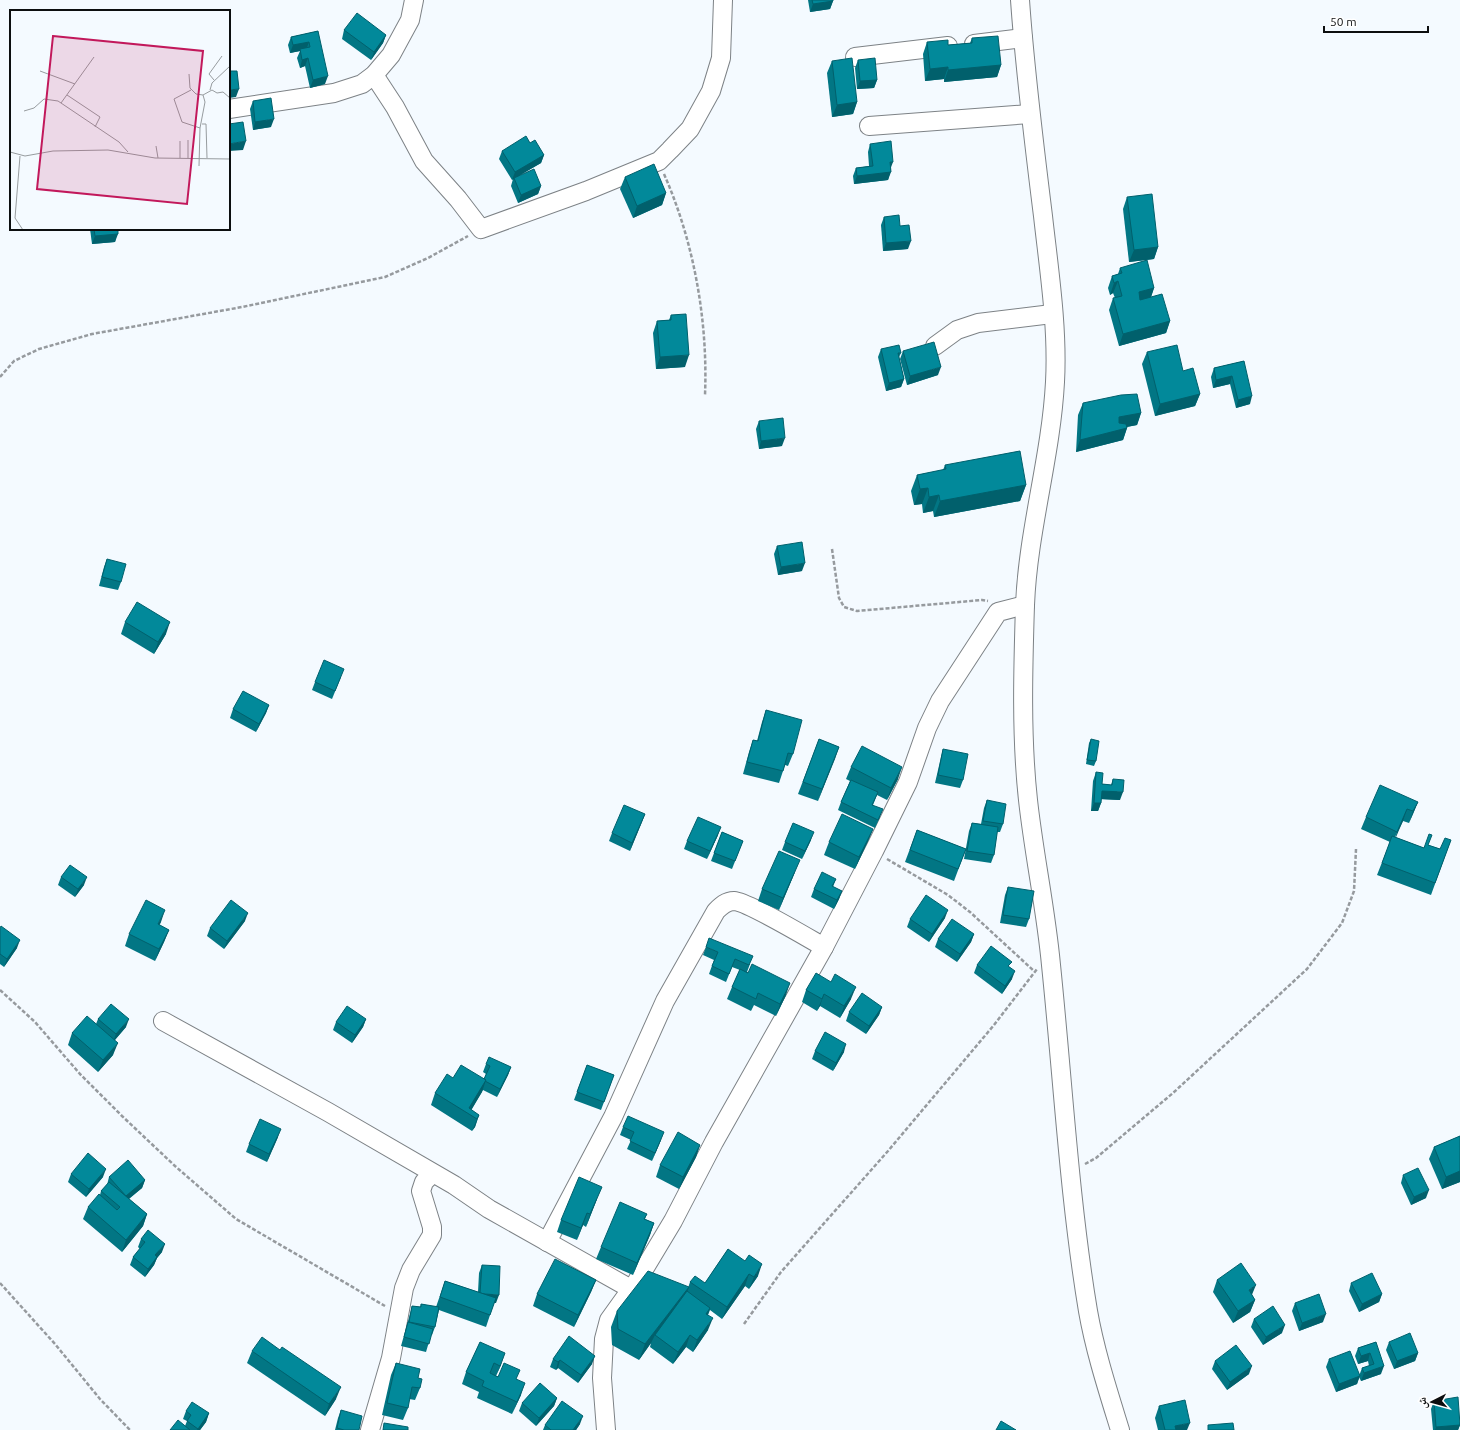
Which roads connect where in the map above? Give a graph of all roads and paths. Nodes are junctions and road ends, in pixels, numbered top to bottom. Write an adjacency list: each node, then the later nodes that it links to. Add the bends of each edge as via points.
1 (414, 0): 6 (street, via 410,20 391,55)
2 (723, 0): 10 (street, via 721,58 711,91 690,129)
3 (1020, 0): 4 (street)
4 (1023, 38): 5 (street); 8 (street)
5 (855, 57)
6 (374, 75): 7 (street, via 362,84 334,93); 11 (street, via 395,107 424,161)
7 (230, 109)
8 (1030, 114): 9 (street); 12 (street)
9 (870, 126)
10 (659, 161): 11 (street); 15 (path, via 677,203 691,255 703,327)
11 (481, 229): 14 (path, via 428,258 385,277 242,307 92,334 39,349 14,361)
12 (1052, 314): 13 (street, via 978,322 957,330); 17 (street, via 1055,383 1046,466 1028,565)
13 (935, 346)
14 (0, 377)
15 (705, 395)
16 (832, 549): 17 (path, via 839,598 844,607 857,611 982,600)
17 (1017, 606): 19 (street, via 998,612 940,701 927,728 908,782); 21 (street, via 1028,798)
18 (1356, 848): 25 (path, via 1354,891 1342,923 1307,969 1173,1093 1096,1158)
19 (874, 851): 20 (street); 22 (path, via 948,894)
20 (824, 947): 27 (street, via 748,906 734,901 723,903 665,1001 613,1116); 29 (street, via 714,1142 673,1222)
21 (1051, 961): 22 (path); 25 (street)
22 (1034, 971): 31 (path, via 994,1025 781,1272)
23 (0, 990): 30 (path, via 35,1022 80,1074 122,1116 236,1219)
24 (163, 1021): 26 (street, via 328,1112)
25 (1070, 1172): 35 (street, via 1089,1314 1107,1391)
26 (432, 1174): 27 (street); 30 (street, via 420,1191 432,1227 432,1235 411,1270 404,1288)
27 (547, 1242): 29 (street)
28 (0, 1283): 32 (path)
29 (630, 1289): 34 (street, via 609,1320 604,1339 602,1378)
30 (400, 1314): 33 (street, via 391,1358)
31 (744, 1324)
32 (130, 1430)
33 (370, 1430)
34 (606, 1430)
35 (1120, 1430)

